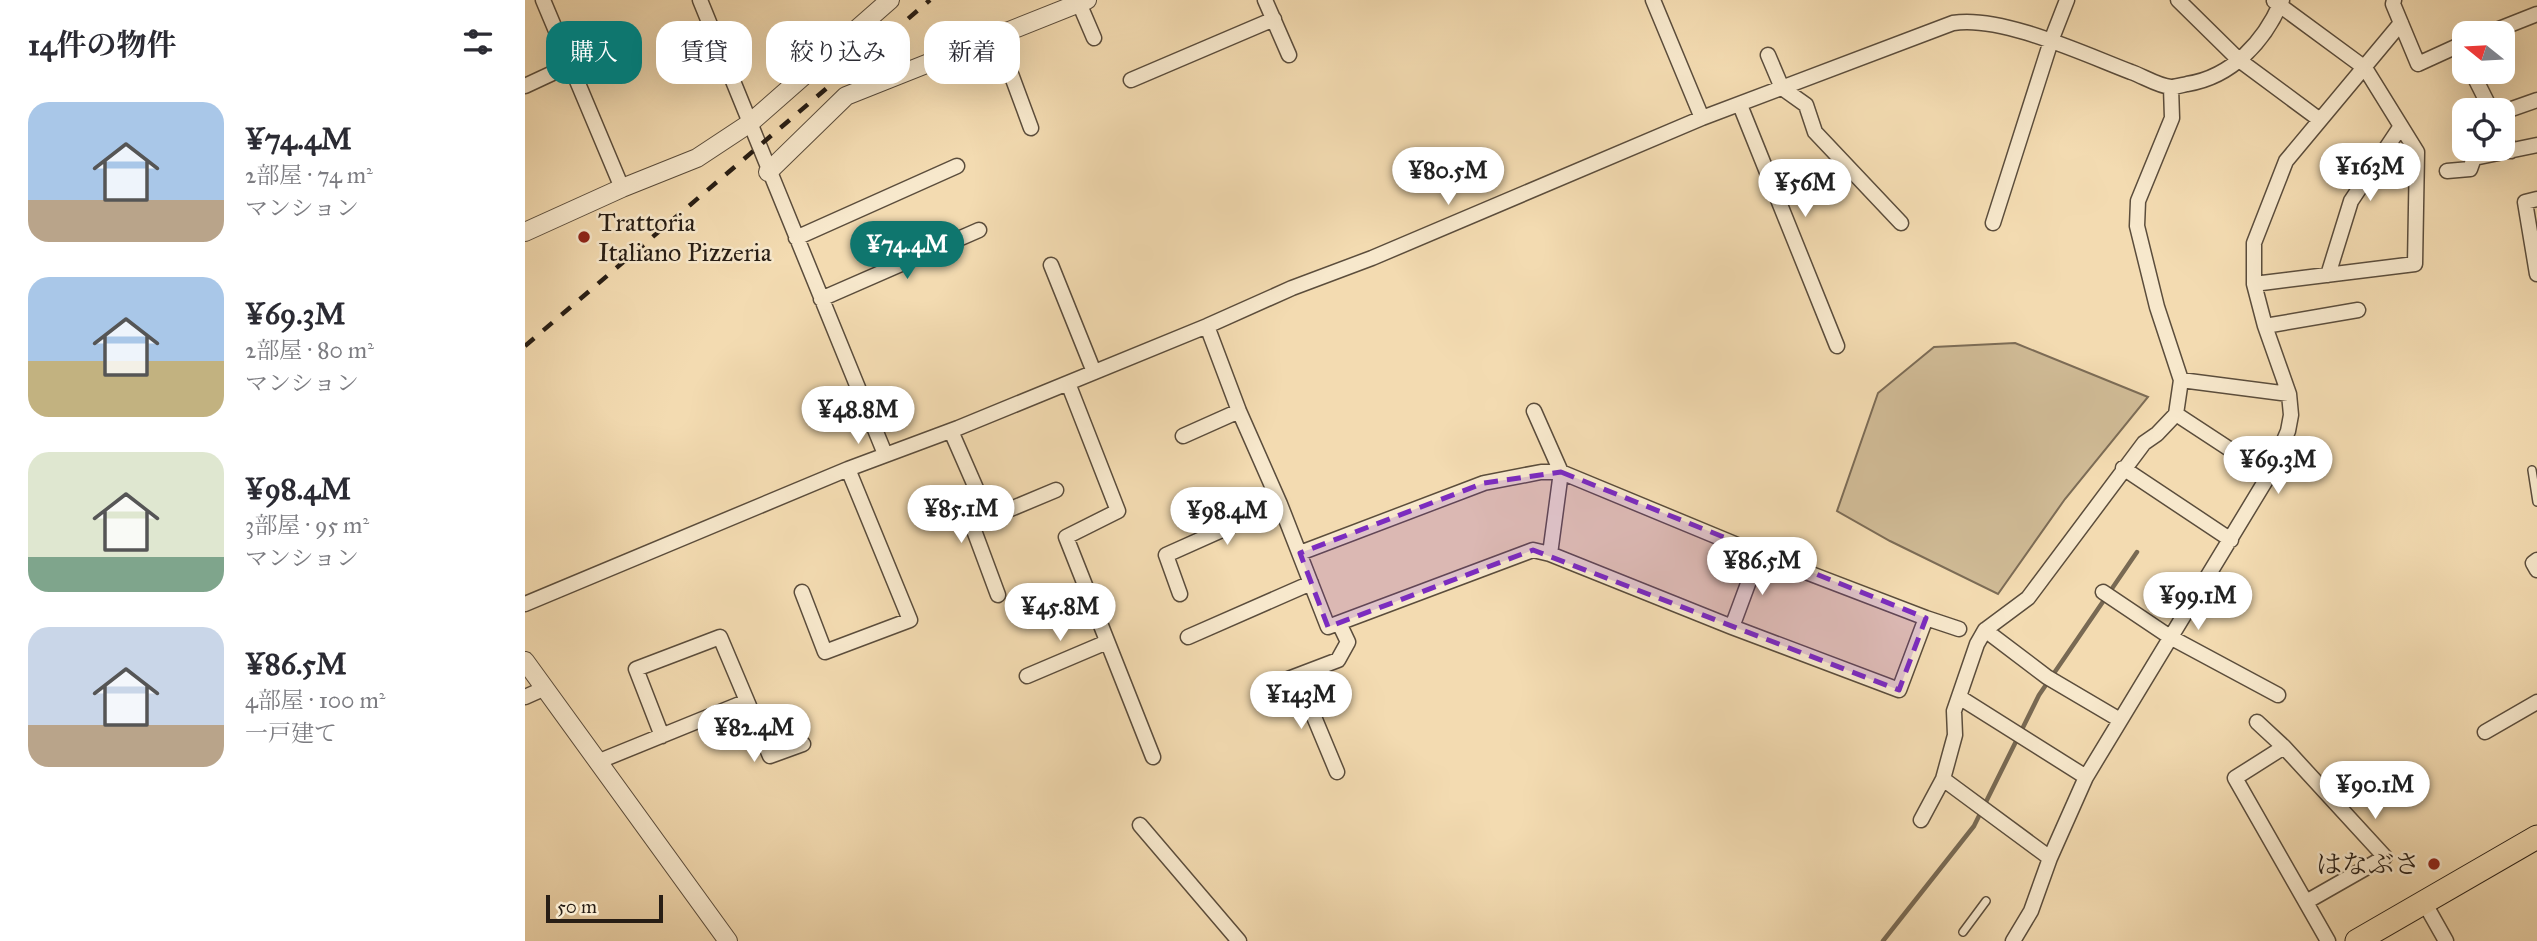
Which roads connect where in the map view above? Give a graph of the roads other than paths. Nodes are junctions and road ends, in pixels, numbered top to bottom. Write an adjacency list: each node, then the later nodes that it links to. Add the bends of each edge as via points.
1 (543, 0): 13 (street)
2 (700, 0): 37 (street)
3 (890, 0): 37 (street)
4 (1265, 0): 12 (street)
5 (1653, 0): 35 (street)
6 (2067, 0): 18 (street)
7 (2178, 0): 22 (street)
8 (2394, 0): 14 (street)
9 (1083, 1): 16 (street); 17 (street)
10 (2278, 2): 22 (street, via 2261,38); 24 (street)
11 (2537, 14): 15 (street)
12 (1274, 19): 20 (street); 26 (street)
13 (552, 21)
14 (2401, 23): 19 (street, via 2418,64); 24 (street)
15 (2515, 23)
16 (1020, 27)
17 (1094, 38)
18 (2052, 41): 30 (street); 31 (street, via 1968,20); 49 (street)
19 (2452, 52)
20 (1289, 55)
21 (1768, 55): 31 (street)
22 (2239, 60): 30 (street, via 2205,81); 36 (street)
23 (924, 65): 45 (street, via 846,96)
24 (2365, 68): 36 (street); 38 (street)
25 (546, 76): 29 (street)
26 (1131, 80)
27 (578, 84): 46 (street)
28 (1015, 84): 39 (street)
29 (525, 85)
30 (2171, 87): 63 (street, via 2172,118 2138,201 2137,226)
31 (1782, 88): 33 (street); 48 (street, via 1806,105 1815,132)
32 (2537, 100): 34 (street)
33 (1740, 105): 35 (street); 61 (street)
34 (2515, 108)
35 (1702, 118): 59 (street)
36 (2320, 120): 56 (street, via 2286,161 2267,208 2254,243)
37 (750, 122): 45 (street); 46 (street, via 697,158)
38 (2402, 126): 55 (street, via 2351,201); 55 (street, via 2417,152 2415,264)
39 (1031, 128)
40 (2537, 145): 41 (street)
41 (2515, 150)
42 (2473, 161): 44 (street, via 2470,169)
43 (957, 166): 52 (street)
44 (2447, 171)
45 (768, 172): 52 (street)
46 (622, 188): 51 (street)
47 (2537, 199): 54 (street, via 2525,202)
48 (1901, 223)
49 (1993, 223)
50 (979, 230): 57 (street)
51 (525, 232)
52 (796, 237): 57 (street)
53 (1051, 265): 62 (street)
54 (2537, 274)
55 (2328, 275): 56 (street)
56 (2254, 284): 60 (street)
57 (821, 299): 71 (street)
58 (2358, 310): 60 (street)
59 (1207, 326): 62 (street); 66 (street)
60 (2265, 326): 65 (street)
61 (1837, 346)
62 (1094, 372): 64 (street)
63 (2181, 380): 65 (street); 68 (street)
64 (1068, 383): 69 (street); 100 (street, via 1118,511 1066,537)
65 (2289, 394): 76 (street, via 2288,431)
66 (1239, 411): 70 (street); 79 (street)
67 (1534, 411): 75 (street)
68 (2176, 414): 72 (street); 76 (street)
69 (951, 430): 71 (street); 80 (street)
70 (1183, 436)
71 (885, 454): 73 (street)
72 (2123, 468): 81 (street); 97 (street, via 2028,598)
73 (848, 469): 88 (street, via 910,620 825,652); 92 (street)
74 (2532, 470): 78 (lane)
75 (1561, 472): 82 (street, via 1484,483); 83 (street); 84 (street)
76 (2269, 475): 81 (street)
77 (1056, 490): 80 (street)
78 (2537, 502)
79 (1280, 504): 82 (street); 90 (street, via 1166,555)
80 (989, 518): 91 (street, via 972,525)
81 (2231, 540): 99 (street)
82 (1300, 553): 87 (street)
83 (1550, 554): 94 (street, via 1533,550); 95 (street)
84 (1759, 554): 93 (street); 95 (street)
85 (2537, 560): 86 (street, via 2533,563)
86 (2537, 570)
87 (1311, 583): 94 (street, via 1328,627); 98 (street)
88 (802, 592)
89 (2103, 592): 99 (street)
90 (1180, 594)
91 (998, 595)
92 (525, 604)
93 (1926, 618): 95 (street, via 1899,690); 96 (street)
94 (1339, 623): 103 (street, via 1348,642 1338,660)
95 (1731, 627)
96 (1959, 629)
97 (1985, 630): 108 (street); 111 (street, via 2047,677)
98 (1188, 637)
99 (2171, 637): 106 (street); 111 (street)
100 (1108, 642): 102 (street); 117 (street)
101 (525, 662): 104 (street)
102 (1027, 676)
103 (1297, 676): 105 (street); 119 (street)
104 (543, 689): 107 (street); 118 (street)
105 (1262, 689)
106 (2278, 695)
107 (525, 697)
108 (1959, 697): 120 (street); 121 (street)
109 (747, 701): 114 (street); 114 (street, via 720,637 636,669); 115 (street, via 770,757)
110 (2537, 702): 113 (street)
111 (2120, 720): 120 (street)
112 (2257, 722): 116 (street)
113 (2486, 732)
114 (662, 736): 118 (street)
115 (803, 744)
116 (2284, 747): 127 (street, via 2235,778); 127 (street, via 2385,857)
117 (1153, 757)
118 (597, 762): 130 (street)
119 (1337, 772)
120 (2086, 777): 125 (street)
121 (1943, 779): 122 (street); 125 (street)
122 (1920, 820)
123 (1140, 825): 131 (street)
124 (2537, 837): 128 (main road)
125 (2050, 858): 132 (street, via 2031,911)
126 (1986, 901): 129 (lane)
127 (2306, 902): 133 (street)
128 (2424, 902): 134 (main road); 135 (street)
129 (1963, 932)
130 (728, 941)
131 (1240, 941)
132 (2013, 941)
133 (2328, 941)
134 (2357, 941)
135 (2447, 941)

